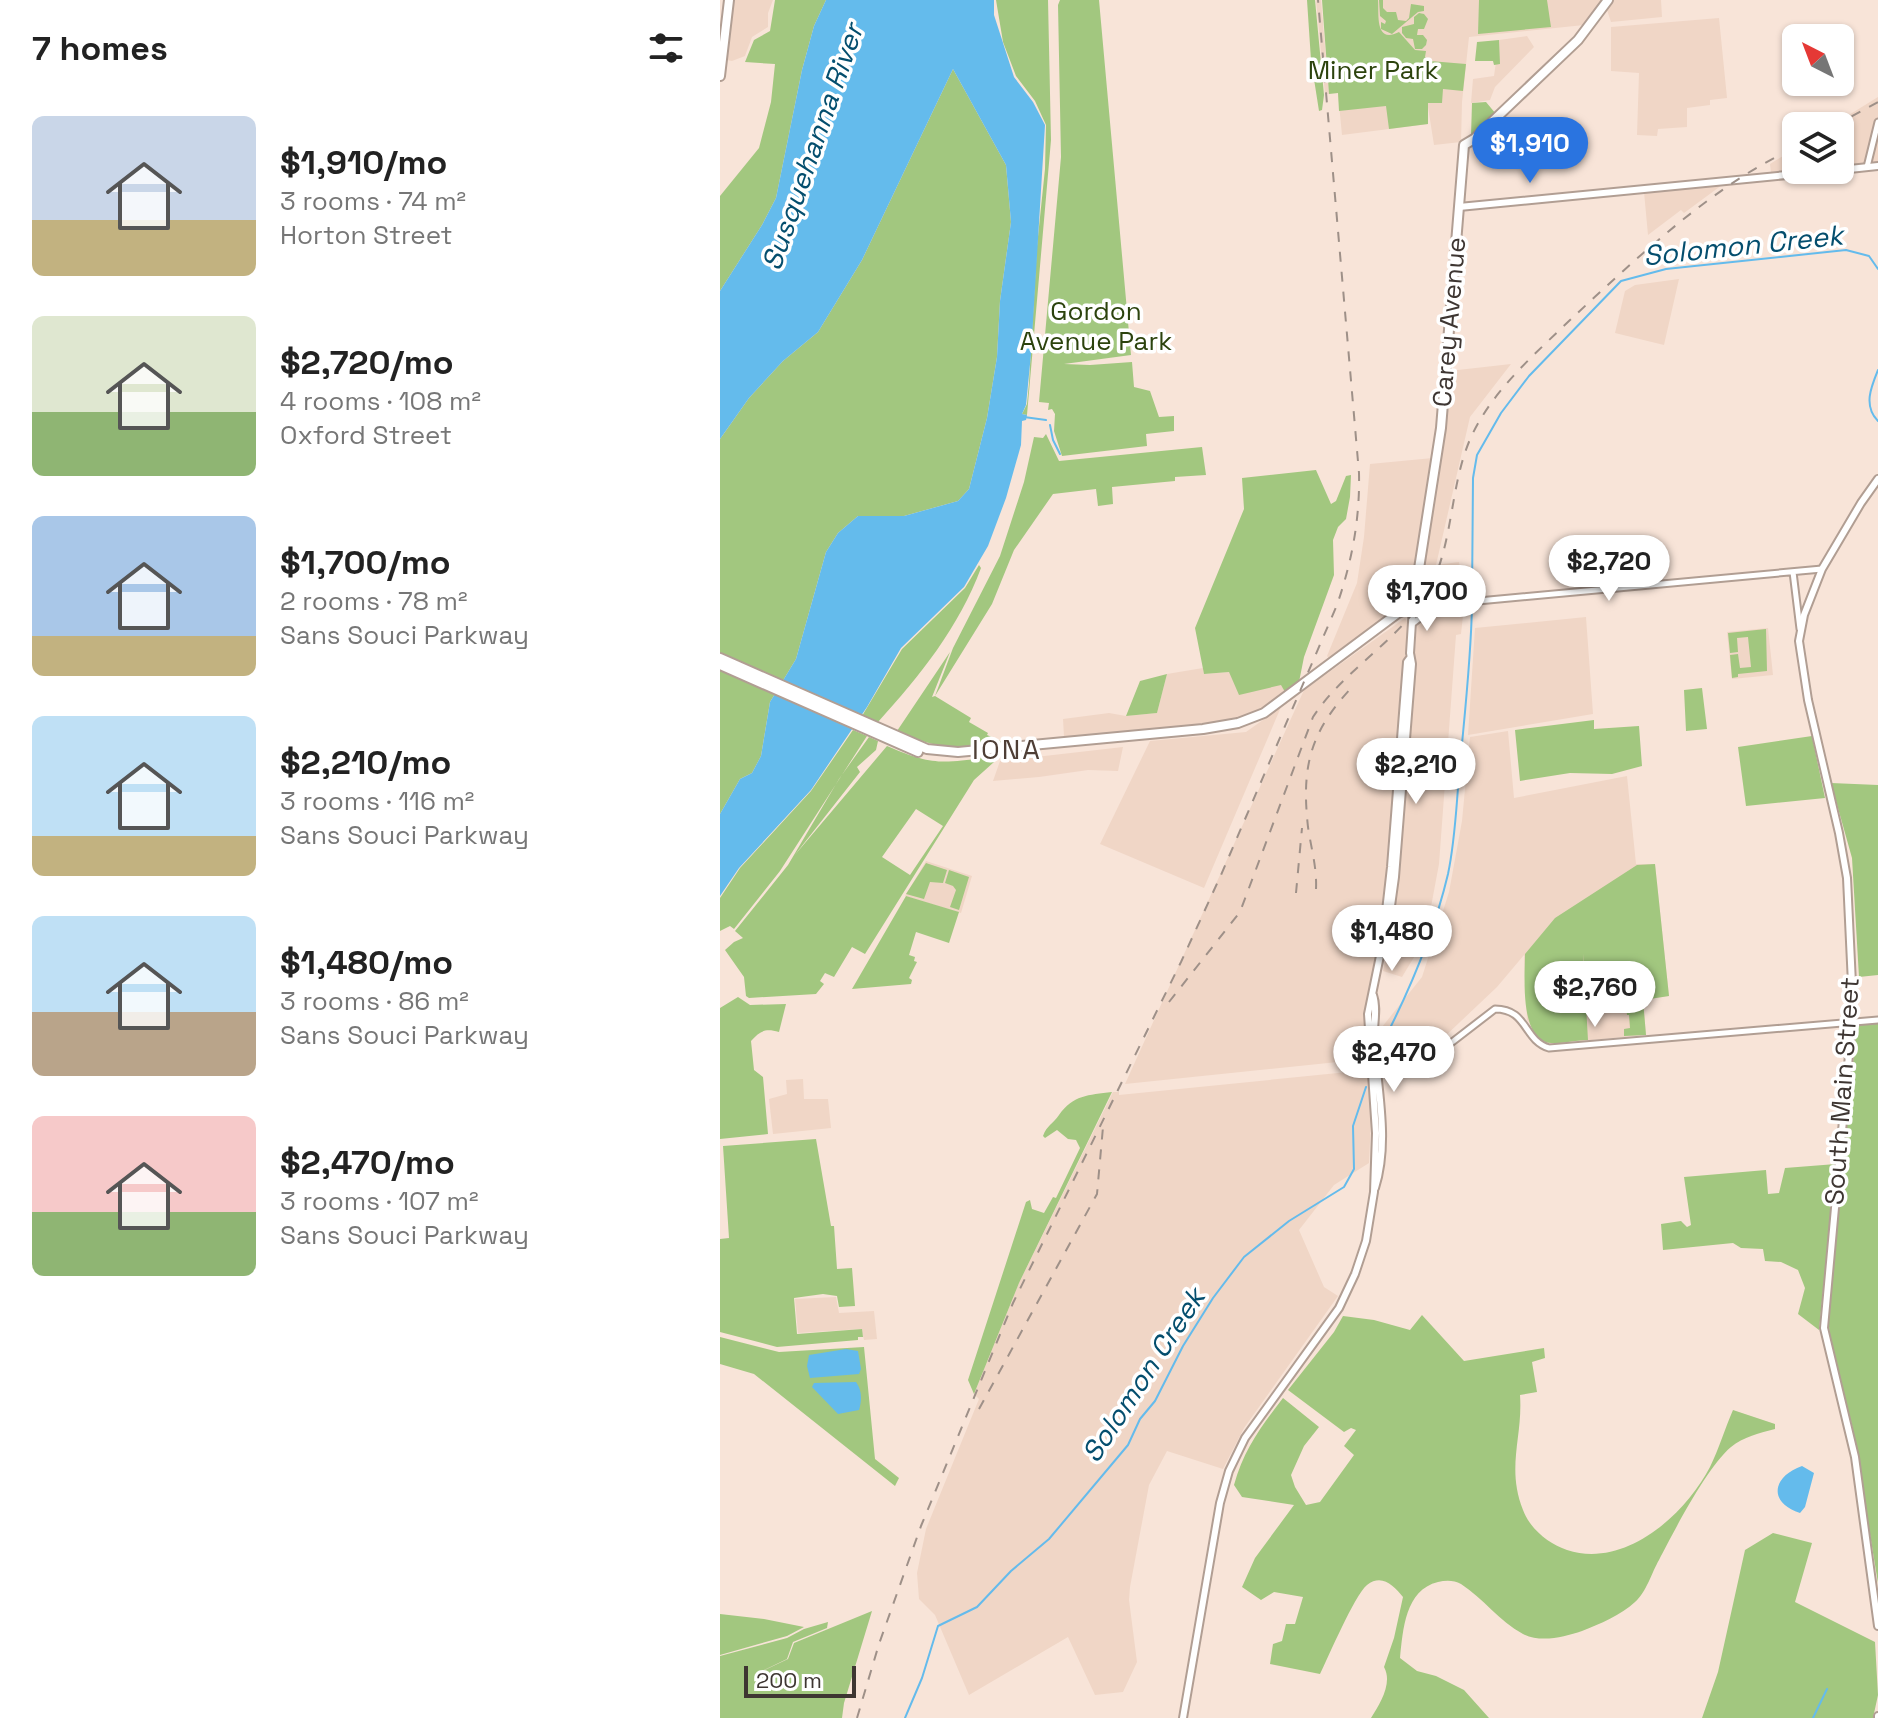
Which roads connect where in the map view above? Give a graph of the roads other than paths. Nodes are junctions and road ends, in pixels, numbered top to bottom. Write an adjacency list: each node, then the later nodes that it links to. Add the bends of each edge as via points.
1 (729, 0): 3 (main road)
2 (1608, 0): 9 (main road, Carey Avenue, via 1578,40 1464,145)
3 (720, 76)
4 (1878, 122): 6 (street)
5 (1878, 166): 6 (main road)
6 (1867, 167): 7 (main road)
7 (1854, 168)
8 (1782, 176): 9 (main road)
9 (1459, 207): 13 (main road, Carey Avenue, via 1441,428)
10 (1878, 479): 11 (main road, South Main Street)
11 (1822, 569): 12 (street); 18 (main road, South Main Street)
12 (1793, 572): 14 (street); 18 (street)
13 (1418, 577): 15 (main road, Carey Avenue); 16 (main road)
14 (1437, 605): 15 (street); 17 (street)
15 (1413, 607): 16 (main road); 17 (main road)
16 (1398, 613): 21 (main road, via 1252,719 1203,729 943,752)
17 (1412, 624): 24 (main road, via 1394,884 1373,995)
18 (1800, 630): 23 (main road, South Main Street, via 1801,664 1847,878)
19 (720, 658): 21 (main road)
20 (720, 665): 21 (main road)
21 (888, 736)
22 (1878, 1020): 23 (street)
23 (1851, 1022): 24 (street, via 1549,1048 1518,1015 1495,1009 1425,1063); 25 (main road, South Main Street, via 1824,1328 1855,1457)
24 (1373, 1064): 26 (main road, via 1381,1148 1366,1241 1329,1323 1256,1420 1229,1471)
25 (1878, 1626)
26 (1183, 1718)

